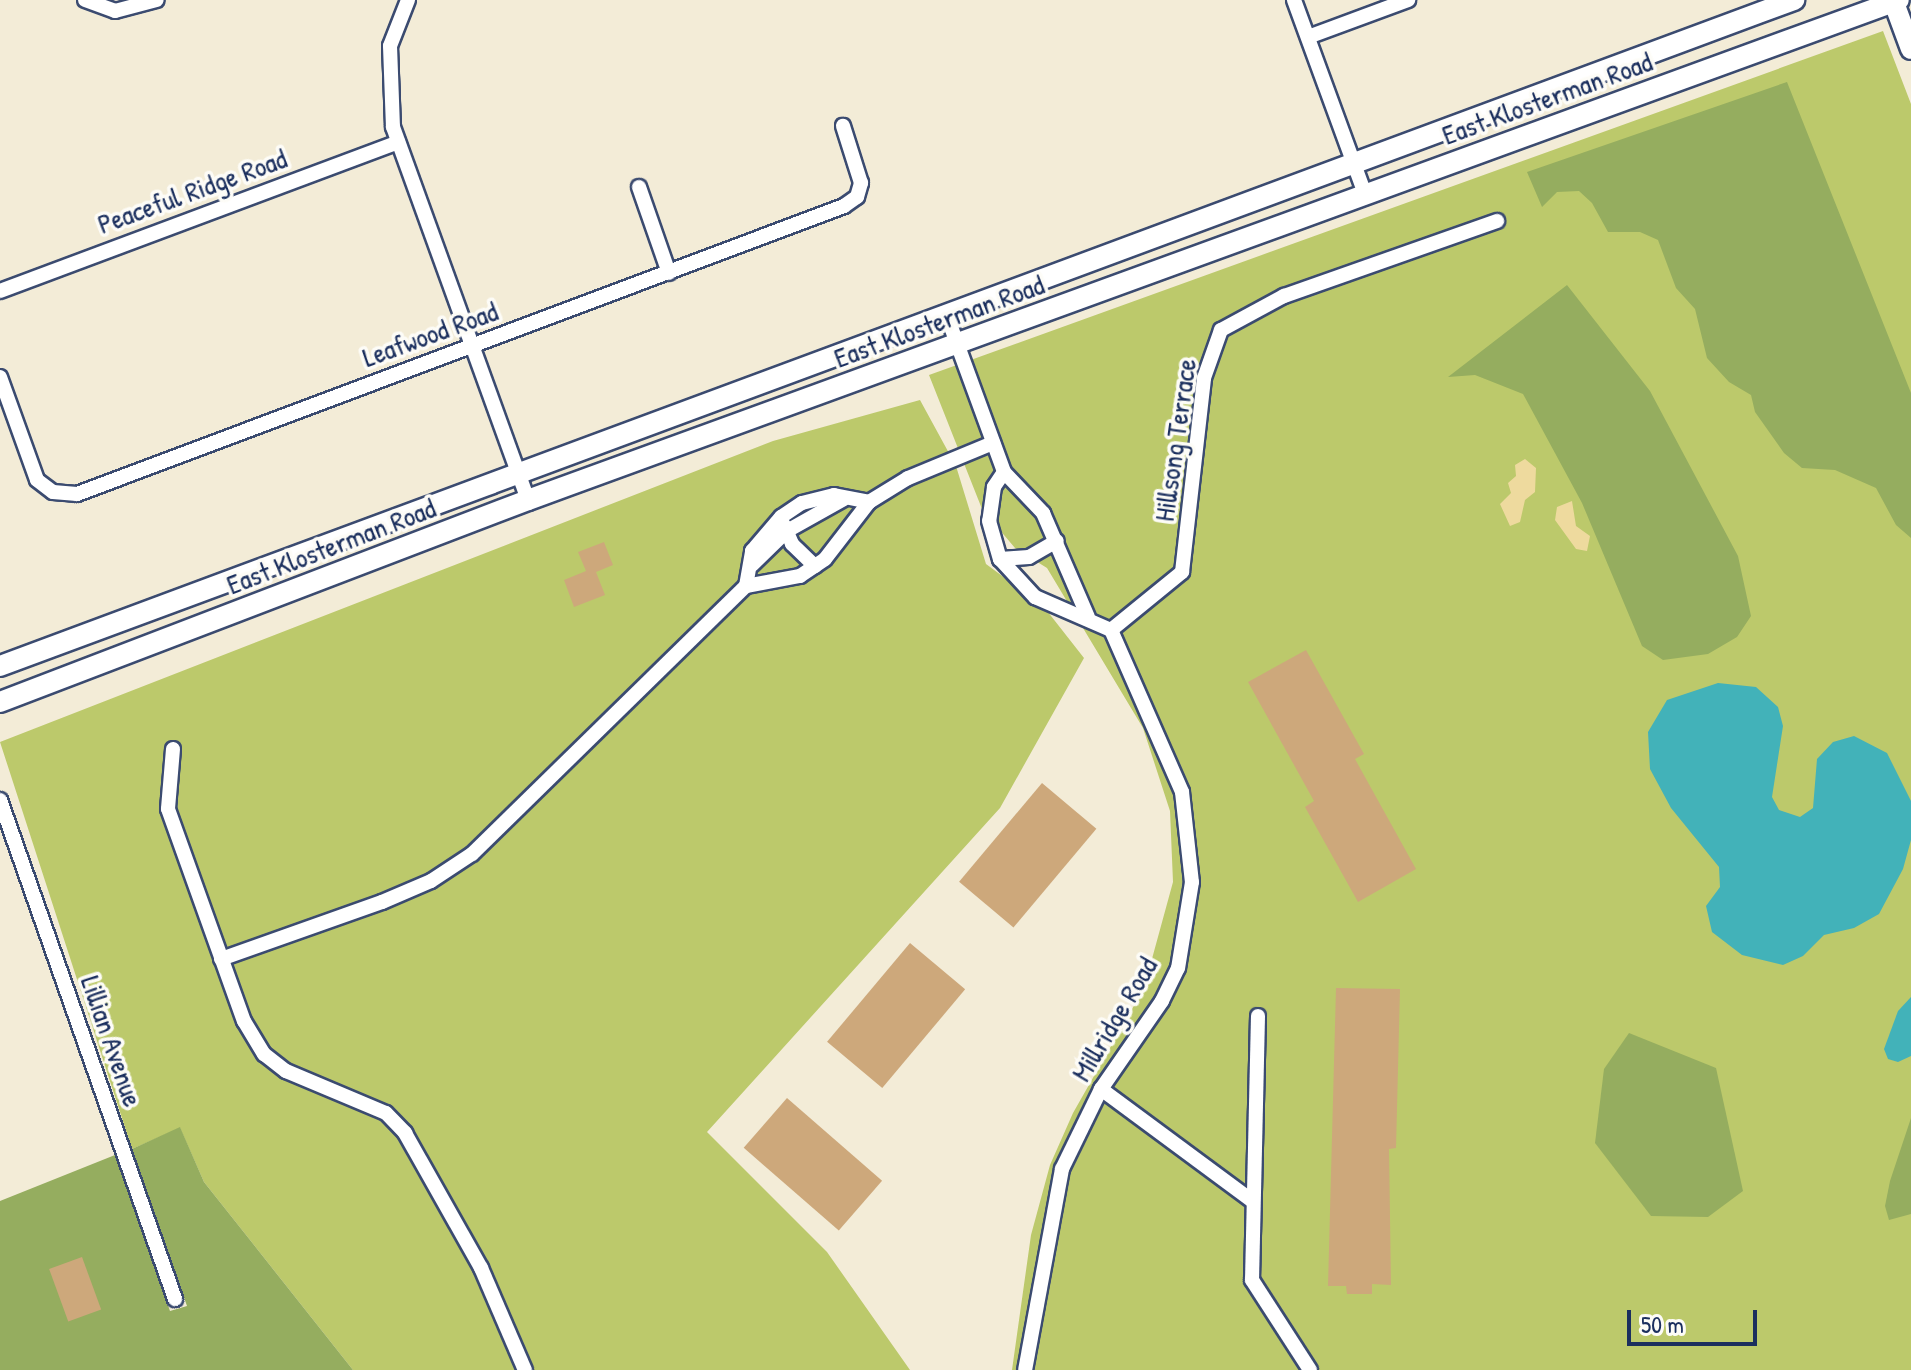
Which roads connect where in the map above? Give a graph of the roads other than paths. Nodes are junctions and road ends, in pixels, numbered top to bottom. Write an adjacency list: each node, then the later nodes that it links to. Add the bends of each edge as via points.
1 (85, 0): 2 (street, via 115,11)
2 (157, 0)
3 (408, 0): 11 (street, via 393,31 389,65)
4 (1294, 0): 8 (street)
5 (1408, 0): 8 (street)
6 (1794, 0): 12 (main road, East Klosterman Road)
7 (1895, 1): 9 (main road); 14 (main road, East Klosterman Road)
8 (1308, 37): 12 (street)
9 (1911, 49)
10 (843, 126): 16 (street, Leafwood Road, via 861,183 857,197)
11 (398, 142): 17 (street, Peaceful Ridge Road); 20 (street)
12 (1354, 162): 14 (street); 18 (main road, East Klosterman Road)
13 (639, 187): 16 (street)
14 (1365, 194): 19 (main road, East Klosterman Road)
15 (1497, 221): 36 (street, Hillsong Terrace, via 1284,296 1221,330 1204,378 1182,572)
16 (669, 273): 20 (street, Leafwood Road)
17 (2, 290)
18 (947, 316): 19 (street); 23 (main road, East Klosterman Road)
19 (958, 345): 22 (street); 26 (main road, East Klosterman Road)
20 (473, 346): 21 (street, Leafwood Road, via 77,494 53,492 37,480); 23 (street)
21 (0, 377)
22 (993, 443): 24 (street); 27 (street, via 908,478)
23 (518, 472): 26 (street); 37 (main road, East Klosterman Road)
24 (1004, 472): 30 (street, via 1043,513); 31 (street, via 994,487 989,521)
25 (844, 499): 27 (street); 28 (street, via 834,495 802,503); 29 (street)
26 (528, 500): 38 (main road, East Klosterman Road)
27 (869, 502): 33 (street)
28 (781, 517): 29 (street); 32 (street, via 752,551)
29 (787, 531): 32 (street); 33 (street)
30 (1057, 541): 31 (street, via 1029,557); 35 (street)
31 (1000, 559): 35 (street, via 1035,597)
32 (752, 565): 34 (street)
33 (815, 566): 34 (street, via 770,585)
34 (746, 586): 41 (street, via 472,854 431,881 382,902)
35 (1088, 617): 36 (street)
36 (1111, 630): 43 (street, Millridge Road, via 1182,792 1192,882 1178,968 1162,1001)
37 (0, 666)
38 (0, 702)
39 (173, 749): 41 (street, via 168,809)
40 (0, 800): 45 (street, Lillian Avenue)
41 (221, 959): 46 (street, via 244,1021 264,1054 286,1071 386,1113 405,1133 481,1268)
42 (1258, 1016): 44 (street)
43 (1101, 1089): 44 (street); 47 (street, Millridge Road, via 1058,1182)
44 (1251, 1200): 48 (street, via 1252,1280)
45 (175, 1299)
46 (525, 1370)
47 (1025, 1370)
48 (1310, 1370)

